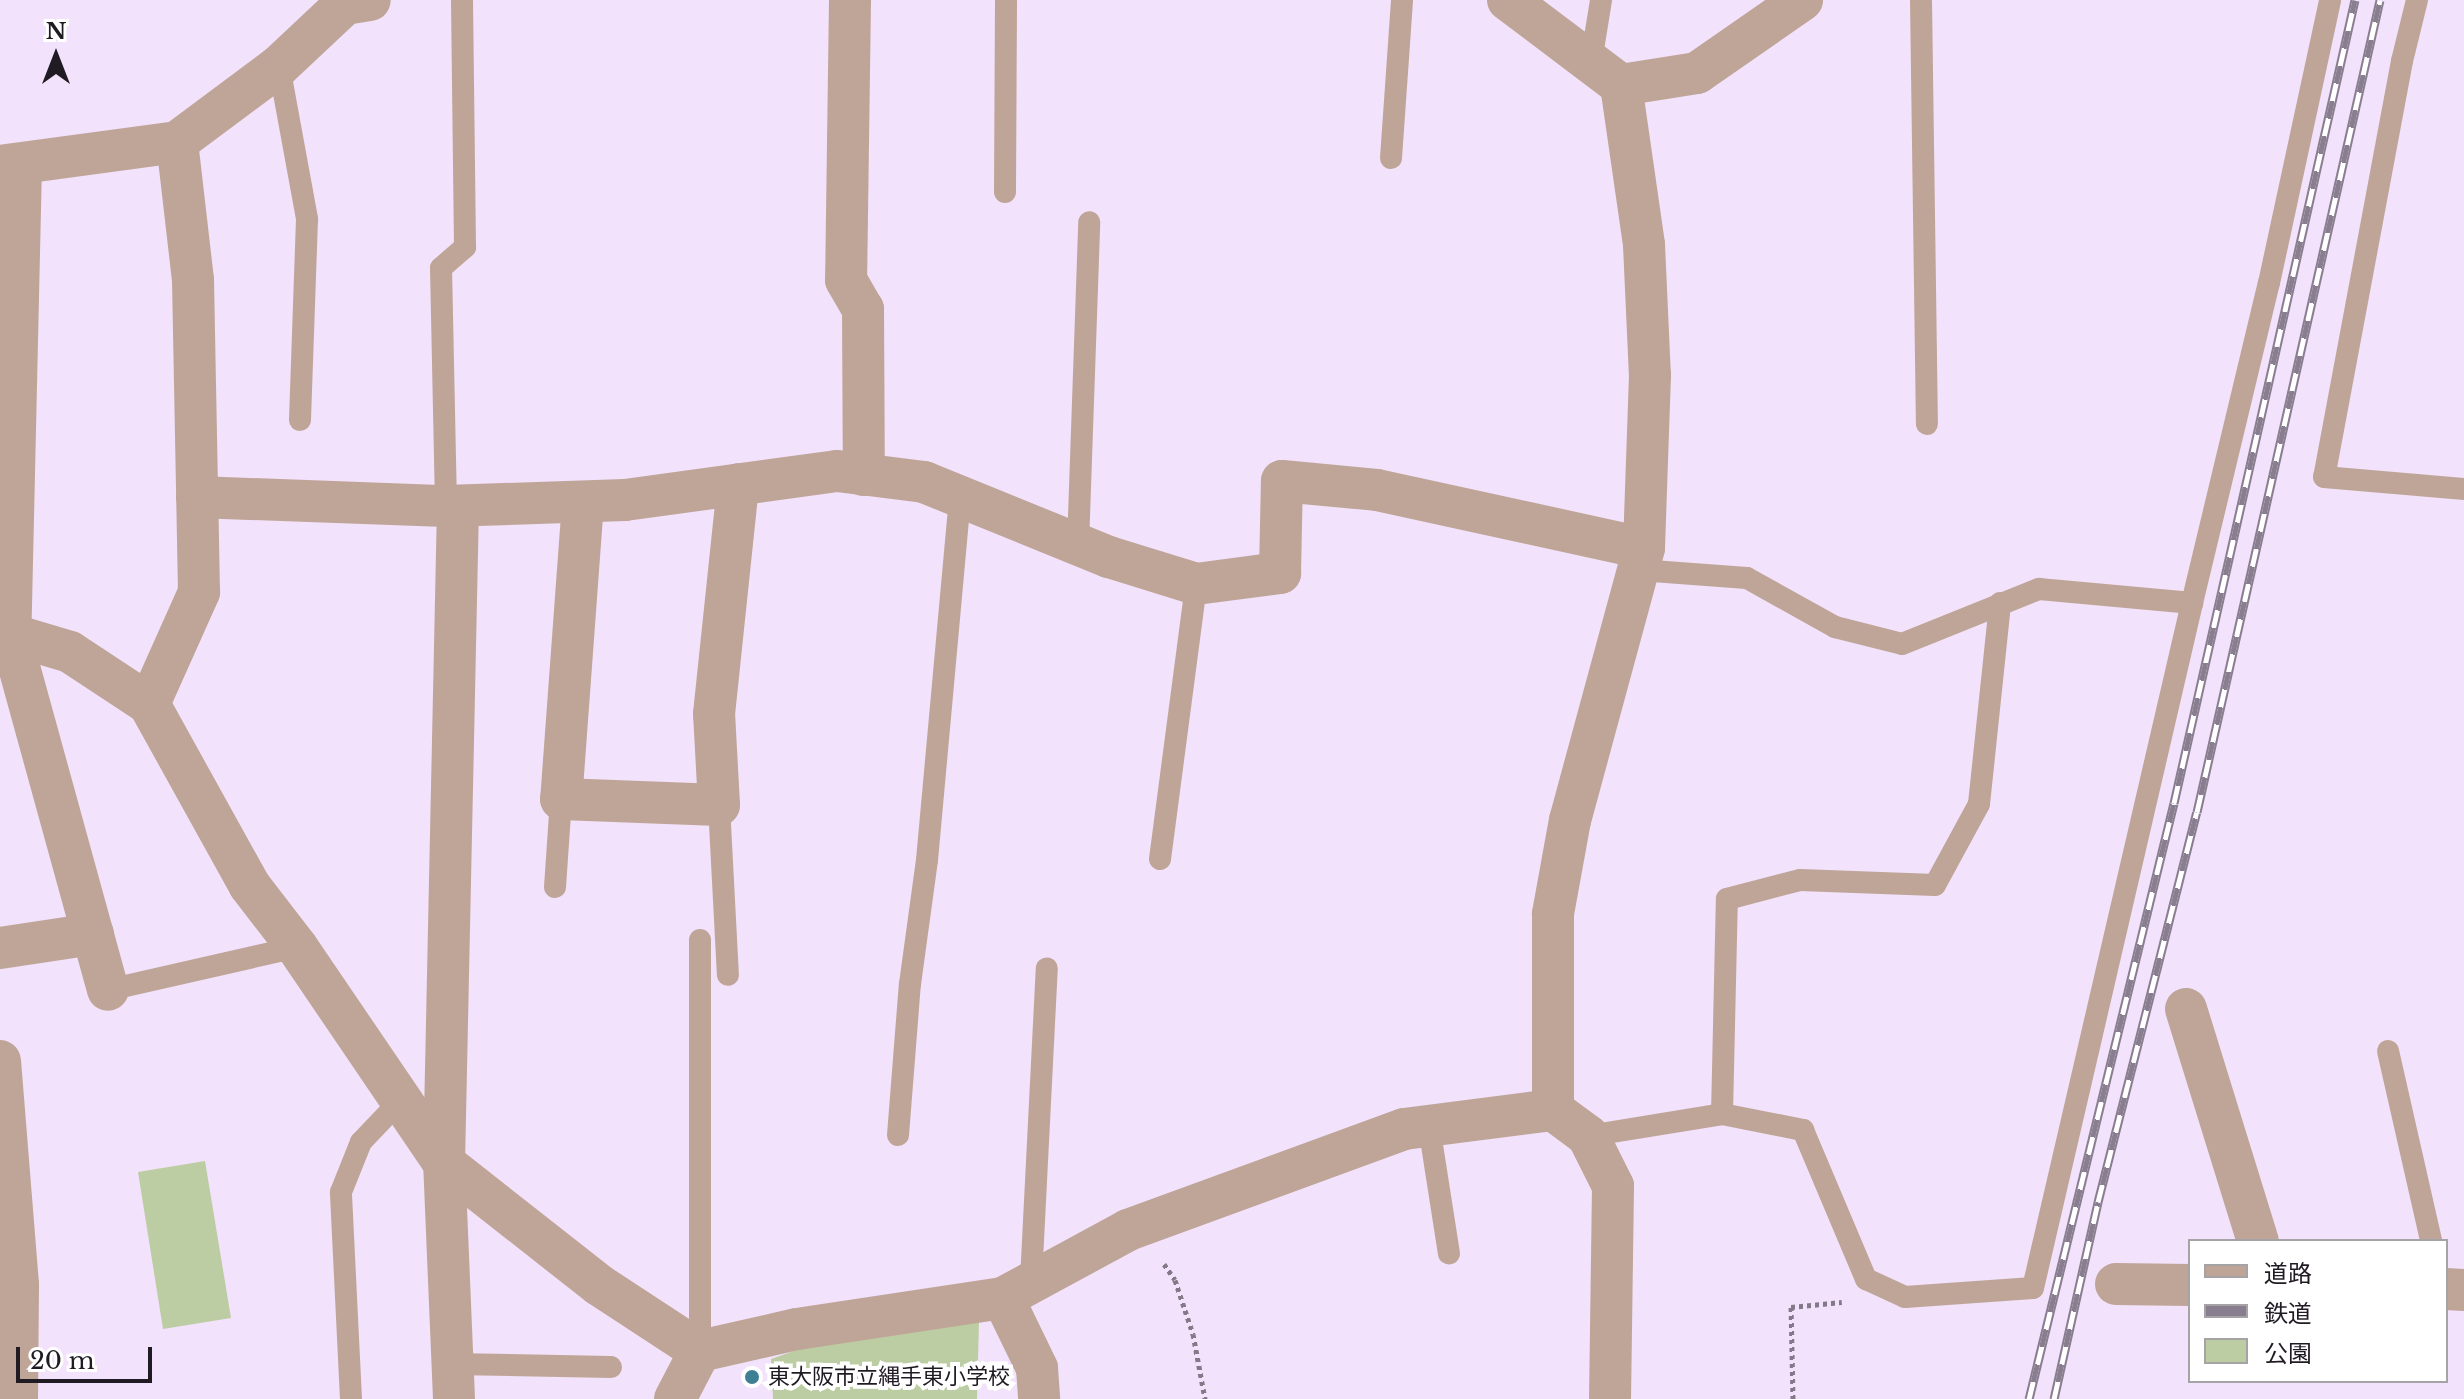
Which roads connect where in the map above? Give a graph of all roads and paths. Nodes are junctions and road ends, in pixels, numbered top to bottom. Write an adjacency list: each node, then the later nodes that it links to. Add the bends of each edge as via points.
1 (370, 0): 13 (street, via 345,4)
2 (462, 0): 28 (lane, via 465,247 441,268)
3 (850, 0): 22 (street, via 846,280 863,309)
4 (1006, 0): 18 (lane)
5 (1402, 0): 16 (lane)
6 (1508, 0): 14 (street)
7 (1601, 0): 14 (lane)
8 (1802, 0): 12 (street)
9 (1921, 0): 21 (lane)
10 (2330, 0): 33 (lane)
11 (2417, 0): 24 (lane, via 2324,477)
12 (1758, 16): 14 (street, via 1697,73)
13 (279, 66): 15 (street); 20 (lane, via 307,219)
14 (1606, 74): 30 (street, via 1644,245 1650,375)
15 (177, 142): 17 (street); 25 (street, via 193,280)
16 (1391, 158)
17 (11, 165): 34 (street)
18 (1005, 192)
19 (1089, 222): 29 (lane)
20 (300, 420)
21 (1927, 424)
22 (864, 475): 23 (street, via 837,471); 26 (street, via 924,482)
23 (738, 484): 27 (street); 37 (street, via 714,714)
24 (2464, 489)
25 (197, 497): 28 (street); 35 (street, via 199,592)
26 (960, 497): 29 (street); 54 (lane)
27 (583, 502): 28 (street); 36 (street)
28 (452, 506): 57 (street)
29 (1078, 545): 31 (street)
30 (1641, 559): 31 (street, via 1377,490 1282,481 1280,573); 32 (lane, via 1747,578 1835,627 1902,644); 51 (street, via 1570,820 1553,914)
31 (1196, 584): 38 (lane)
32 (2000, 603): 33 (lane, via 2039,589); 52 (lane, via 1979,804 1935,885 1800,880 1727,899)
33 (2192, 603): 62 (lane, via 2033,1288 1905,1297)
34 (5, 633): 35 (street, via 70,652); 40 (street)
35 (149, 704): 42 (street, via 250,886)
36 (561, 799): 37 (street); 39 (lane)
37 (719, 805): 45 (lane)
38 (1160, 859)
39 (555, 887)
40 (93, 934): 43 (street); 46 (street)
41 (700, 940): 66 (lane)
42 (297, 947): 46 (lane); 50 (street)
43 (0, 948)
44 (1047, 968): 65 (lane)
45 (728, 975)
46 (108, 990)
47 (2186, 1009): 59 (street)
48 (2388, 1051): 60 (lane)
49 (0, 1061): 56 (street)
50 (401, 1100): 57 (street); 70 (lane, via 361,1142 341,1192)
51 (1553, 1110): 53 (street); 55 (street)
52 (1722, 1114): 55 (lane); 62 (lane, via 1803,1130)
53 (1429, 1126): 58 (street, via 1389,1134); 61 (lane)
54 (898, 1135)
55 (1588, 1136): 74 (street, via 1613,1186)
56 (4, 1153): 69 (street, via 18,1285)
57 (444, 1163): 66 (street, via 599,1285); 68 (street)
58 (1128, 1230): 65 (street); 73 (path, via 1155,1252 1175,1280 1193,1334)
59 (2257, 1239)
60 (2431, 1239)
61 (1449, 1253)
62 (1866, 1279): 75 (path, via 1861,1301 1791,1307)
63 (2116, 1284): 64 (street)
64 (2188, 1285)
65 (1017, 1289): 66 (street); 72 (street, via 1037,1368)
66 (700, 1351): 71 (street)
67 (611, 1367): 68 (lane)
68 (453, 1381)
69 (17, 1399)
70 (351, 1399)
71 (675, 1399)
72 (1039, 1399)
73 (1205, 1399)
74 (1610, 1399)
75 (1793, 1399)

